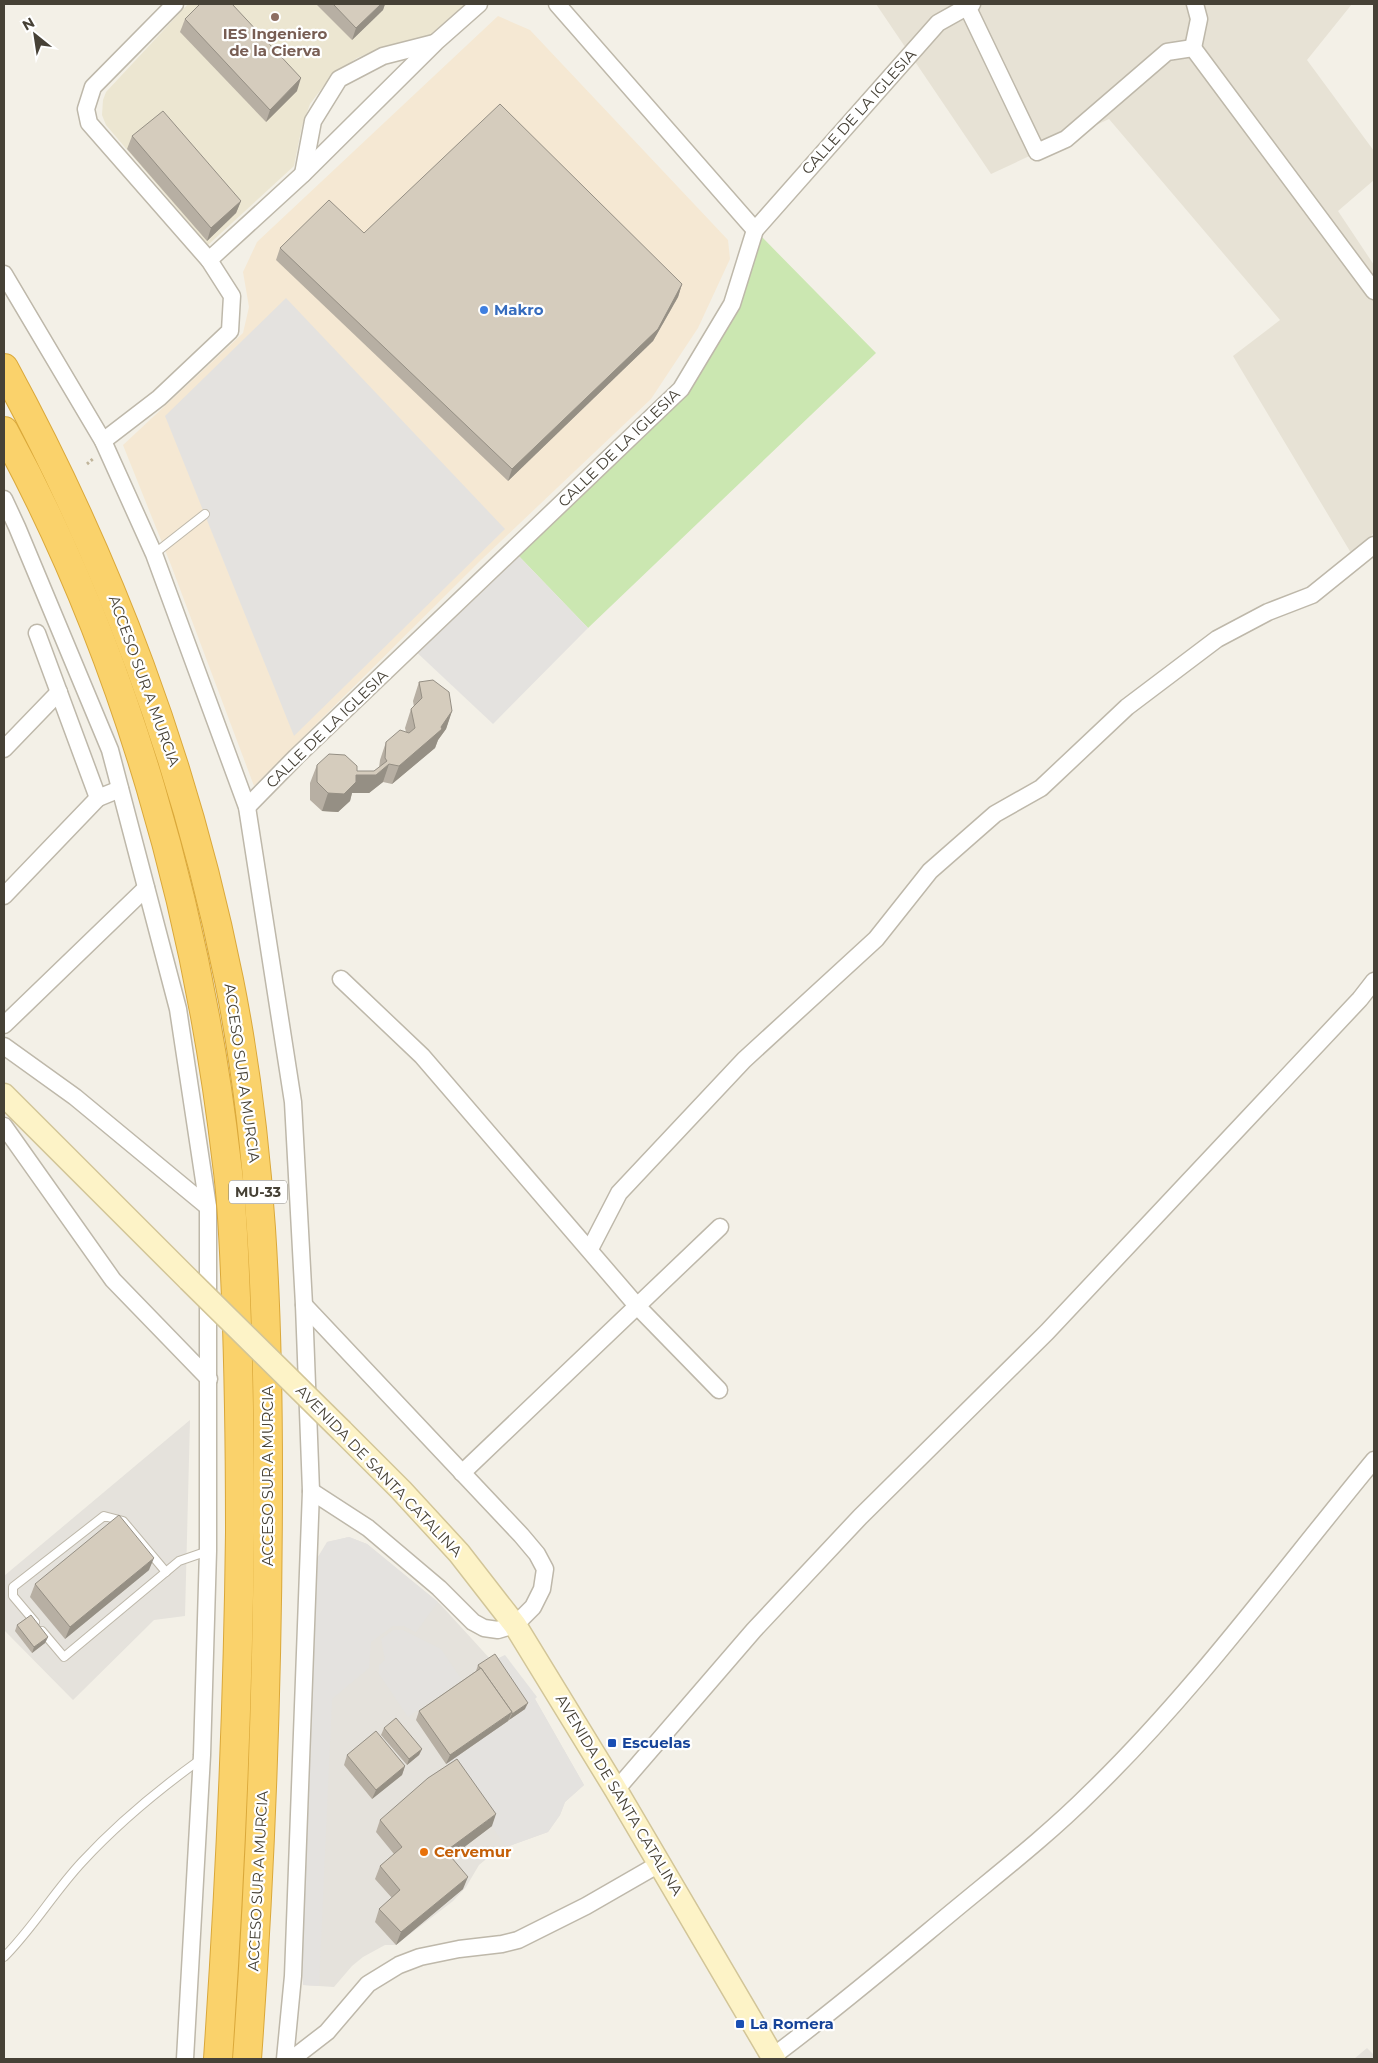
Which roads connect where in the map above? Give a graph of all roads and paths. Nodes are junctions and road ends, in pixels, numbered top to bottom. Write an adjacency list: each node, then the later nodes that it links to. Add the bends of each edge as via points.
1 (175, 4): 10 (street, via 93,87 86,109 89,123)
2 (479, 4): 6 (street)
3 (557, 4): 9 (street)
4 (1195, 4): 7 (street, via 1200,19)
5 (969, 5): 7 (street, via 1037,152 1066,139 1167,52); 9 (street, CALLE DE LA IGLESIA, via 938,23)
6 (436, 42): 8 (street); 8 (street, via 383,56 339,78 314,121)
7 (1193, 48): 12 (street)
8 (303, 174): 10 (street)
9 (755, 230): 27 (street, CALLE DE LA IGLESIA, via 732,304 681,389)
10 (208, 260): 15 (street, via 232,296 230,331 159,398)
11 (4, 274): 15 (street)
12 (1374, 291)
13 (4, 368): 56 (highway, ACCESO SUR A MURCIA / MU-33, via 62,480 94,551 165,736 212,903 248,1094 267,1314 269,1581 262,1806)
14 (4, 431): 55 (highway, ACCESO SUR A MURCIA / MU-33, via 77,584 140,756 168,852 200,987 226,1157 233,1227 240,1503 233,1808)
15 (103, 441): 19 (street)
16 (4, 501): 22 (street)
17 (205, 514): 19 (lane)
18 (1374, 545): 38 (street, via 1312,595 1268,612 1216,639 1127,708 1041,788 995,814 930,871 876,939 744,1060 619,1193)
19 (154, 554): 27 (street)
20 (37, 633): 21 (street)
21 (60, 692): 23 (street); 24 (street)
22 (96, 713): 23 (street); 25 (street)
23 (70, 723): 26 (street)
24 (4, 749)
25 (120, 789): 26 (street); 28 (street)
26 (98, 798): 29 (street)
27 (247, 807): 39 (street, via 294,1102)
28 (146, 888): 32 (street); 36 (street, via 178,1009)
29 (4, 896)
30 (342, 979): 38 (street, via 422,1056)
31 (1374, 981): 50 (street, via 1047,1332 860,1517 754,1630)
32 (4, 1025)
33 (4, 1046): 36 (street, via 75,1097)
34 (4, 1095): 48 (main road, AVENIDA DE SANTA CATALINA, bridge, via 401,1490 459,1553)
35 (5, 1130): 41 (street, via 113,1280)
36 (208, 1207): 41 (street)
37 (720, 1227): 40 (street)
38 (590, 1249): 40 (street)
39 (304, 1305): 44 (street); 45 (street)
40 (638, 1307): 42 (street); 44 (street)
41 (209, 1379): 46 (street)
42 (719, 1390)
43 (1374, 1460): 53 (street, via 1291,1565 1171,1707 1091,1792 945,1919)
44 (462, 1473): 48 (street, via 521,1535 545,1569 542,1589 533,1608)
45 (311, 1491): 48 (street, via 368,1528 439,1588 473,1622 498,1630); 57 (street, via 294,1976)
46 (208, 1551): 47 (lane, via 179,1561); 49 (street)
47 (166, 1572): 47 (lane, via 64,1657 13,1596 12,1587 104,1516 123,1521)
48 (515, 1625): 50 (main road, AVENIDA DE SANTA CATALINA)
49 (202, 1758): 52 (lane, via 130,1814 82,1862); 54 (street)
50 (616, 1790): 51 (main road, AVENIDA DE SANTA CATALINA)
51 (660, 1864): 53 (main road, AVENIDA DE SANTA CATALINA); 58 (street, via 518,1940 420,1957 399,1965 368,1984 327,2032)
52 (4, 1956)
53 (773, 2058)
54 (185, 2059)
55 (218, 2059)
56 (248, 2059)
57 (285, 2059)
58 (292, 2059)

